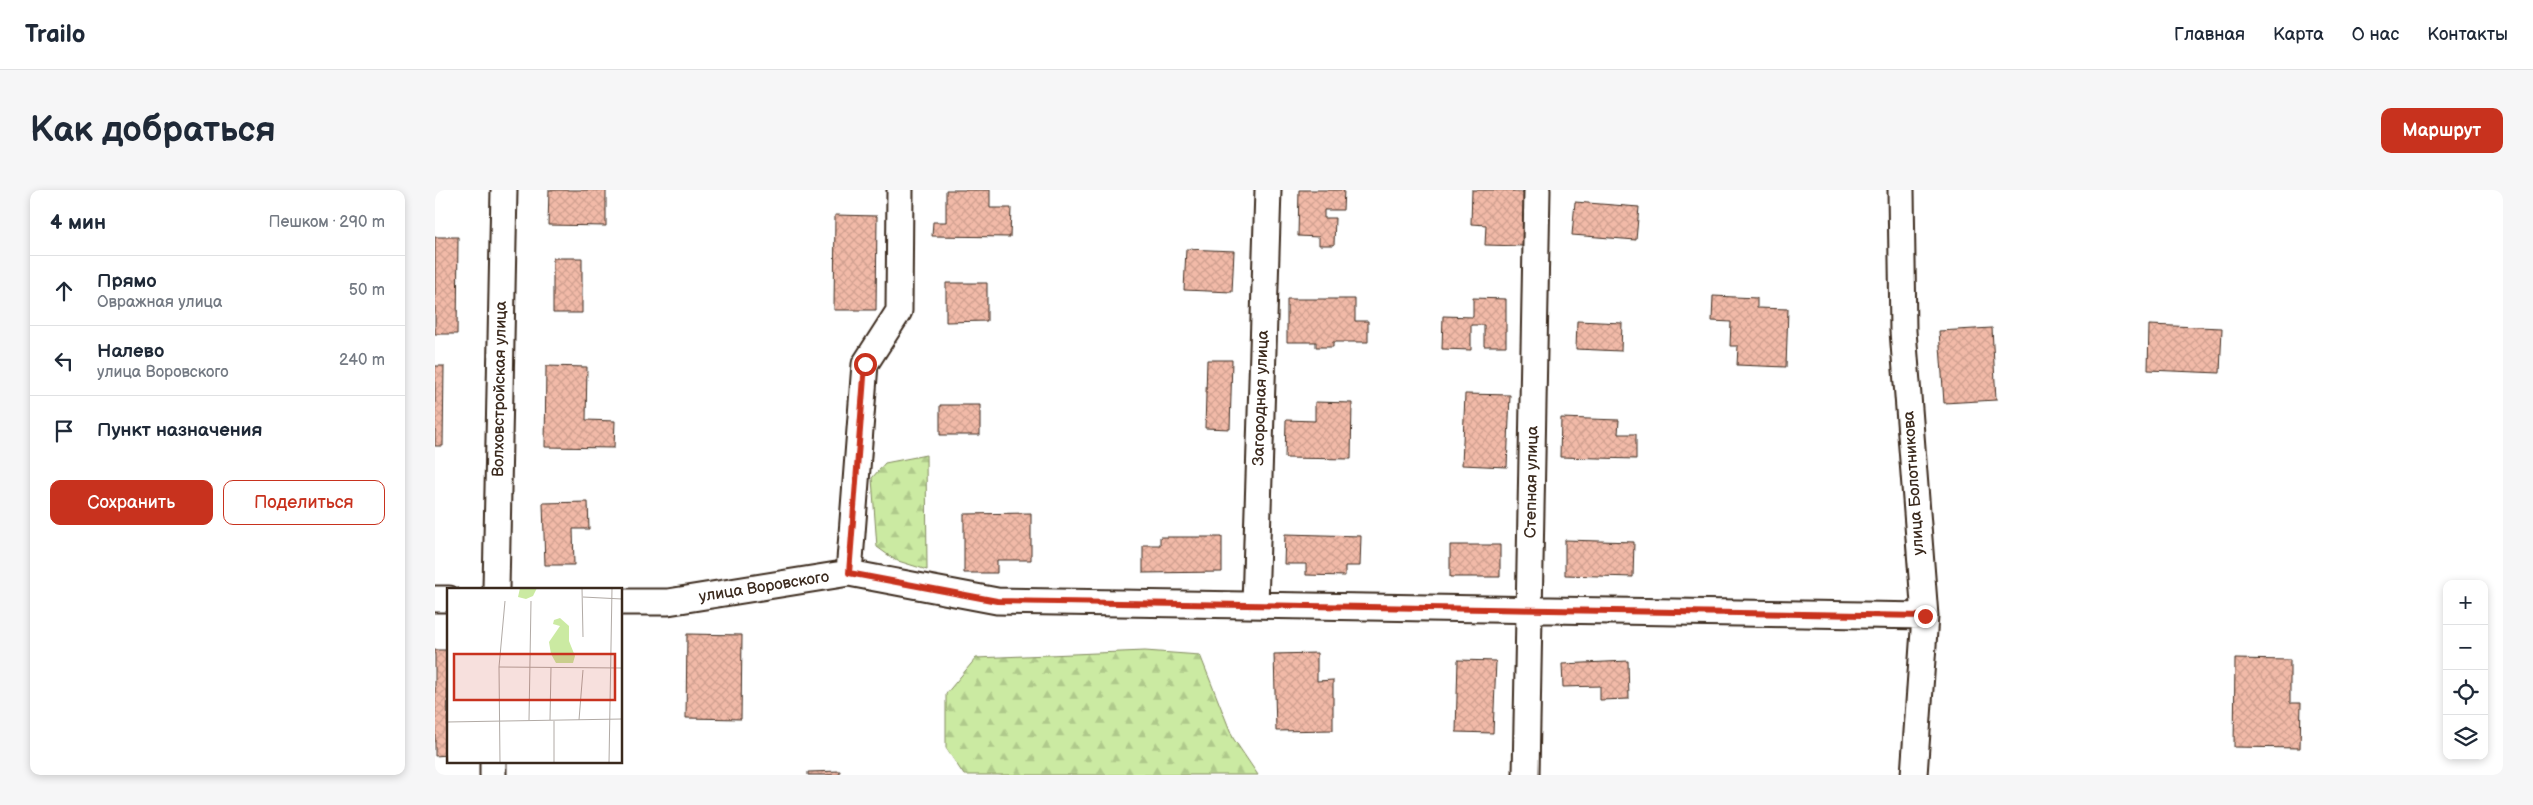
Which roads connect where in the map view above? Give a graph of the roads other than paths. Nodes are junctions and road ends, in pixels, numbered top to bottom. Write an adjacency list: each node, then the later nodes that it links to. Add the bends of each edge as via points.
1 (504, 190): 7 (street, Волховстройская улица)
2 (900, 190): 6 (street, via 899,311 865,364)
3 (1268, 190): 9 (street, Загородная улица)
4 (1537, 190): 10 (street, Степная улица)
5 (1901, 190): 11 (street, улица Болотникова, via 1903,332)
6 (849, 573): 8 (street, улица Воровского, via 668,602); 9 (street, улица Воровского, via 997,601)
7 (496, 588)
8 (623, 602)
9 (1255, 605): 10 (street, улица Воровского)
10 (1529, 610): 11 (street, улица Воровского); 14 (street, Степная улица)
11 (1925, 616): 15 (street, улица Болотникова)
12 (493, 762): 13 (street)
13 (493, 775)
14 (1526, 775)
15 (1914, 775)

